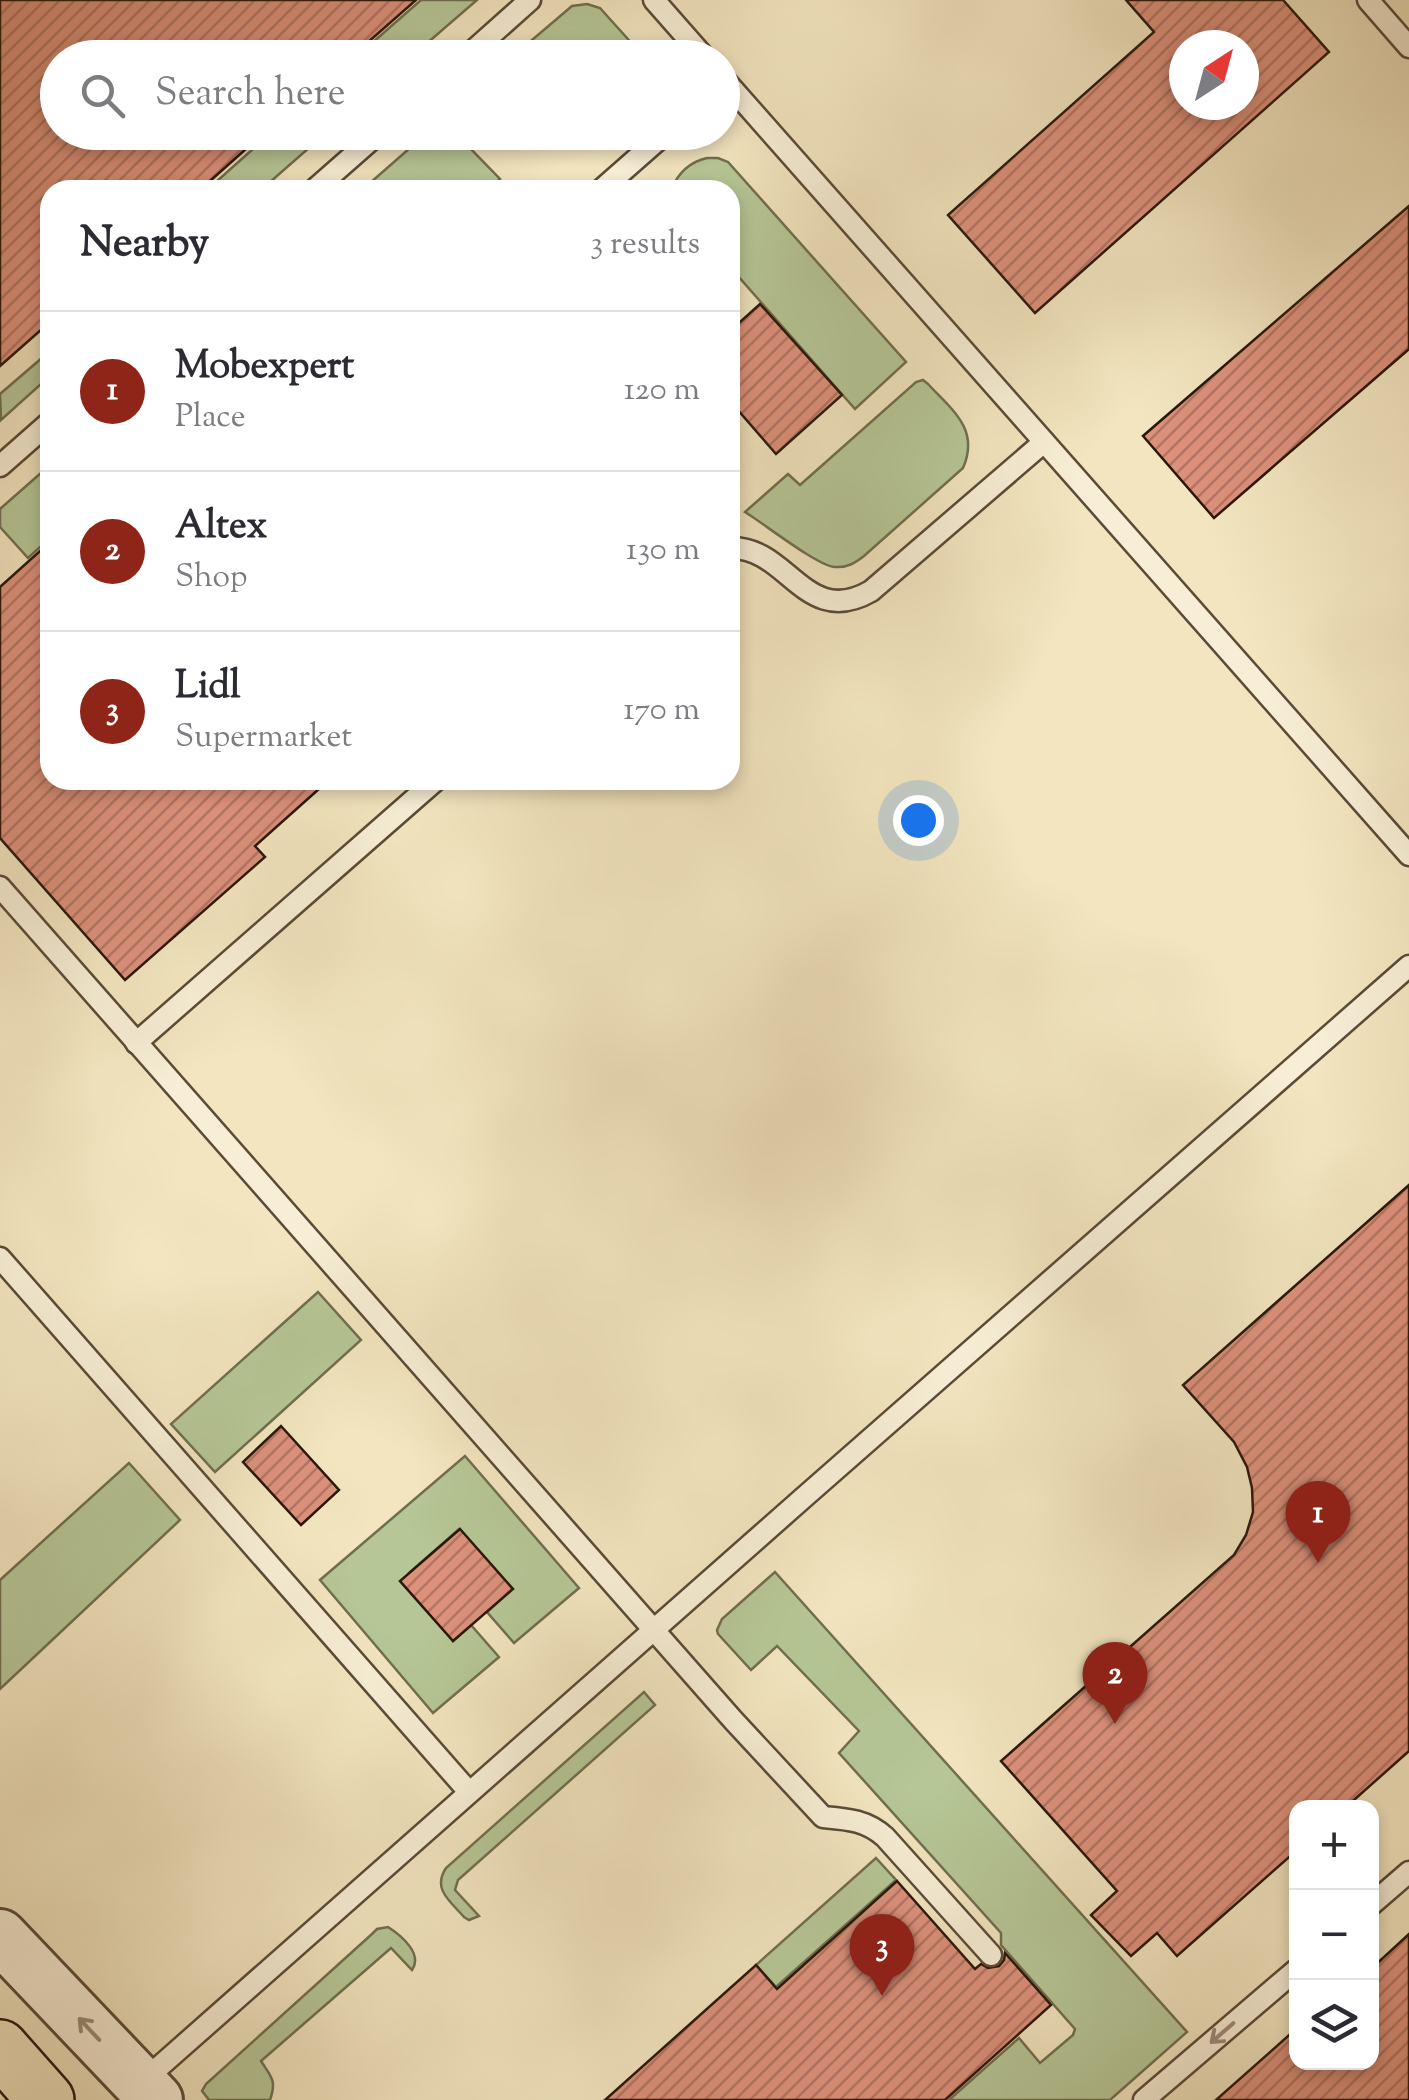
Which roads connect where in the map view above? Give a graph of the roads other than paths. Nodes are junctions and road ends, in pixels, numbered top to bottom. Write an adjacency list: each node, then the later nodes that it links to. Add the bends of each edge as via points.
1 (530, 0): 4 (lane)
2 (654, 0): 5 (lane)
3 (1368, 0): 6 (lane)
4 (485, 40)
5 (689, 40)
6 (1409, 46)
7 (740, 100): 13 (lane)
8 (360, 150): 10 (lane)
9 (647, 150): 11 (lane)
10 (325, 180)
11 (612, 180)
12 (40, 431): 14 (lane)
13 (1044, 442): 15 (lane, via 854,601 817,597 762,555); 17 (lane)
14 (0, 466)
15 (740, 549)
16 (425, 790): 20 (lane)
17 (1409, 856)
18 (0, 887): 20 (lane)
19 (1409, 966): 22 (lane)
20 (136, 1043): 22 (lane)
21 (0, 1258): 23 (lane)
22 (652, 1630): 23 (lane); 27 (lane, via 822,1817 855,1820 885,1836)
23 (468, 1792): 30 (lane)
24 (1409, 1872): 25 (lane)
25 (1379, 1898)
26 (0, 1936): 30 (street, one-way to 26)
27 (991, 1955)
28 (1289, 1976): 32 (lane, one-way to 32)
29 (0, 2048): 31 (main road)
30 (148, 2092)
31 (46, 2100)
32 (1144, 2100)

